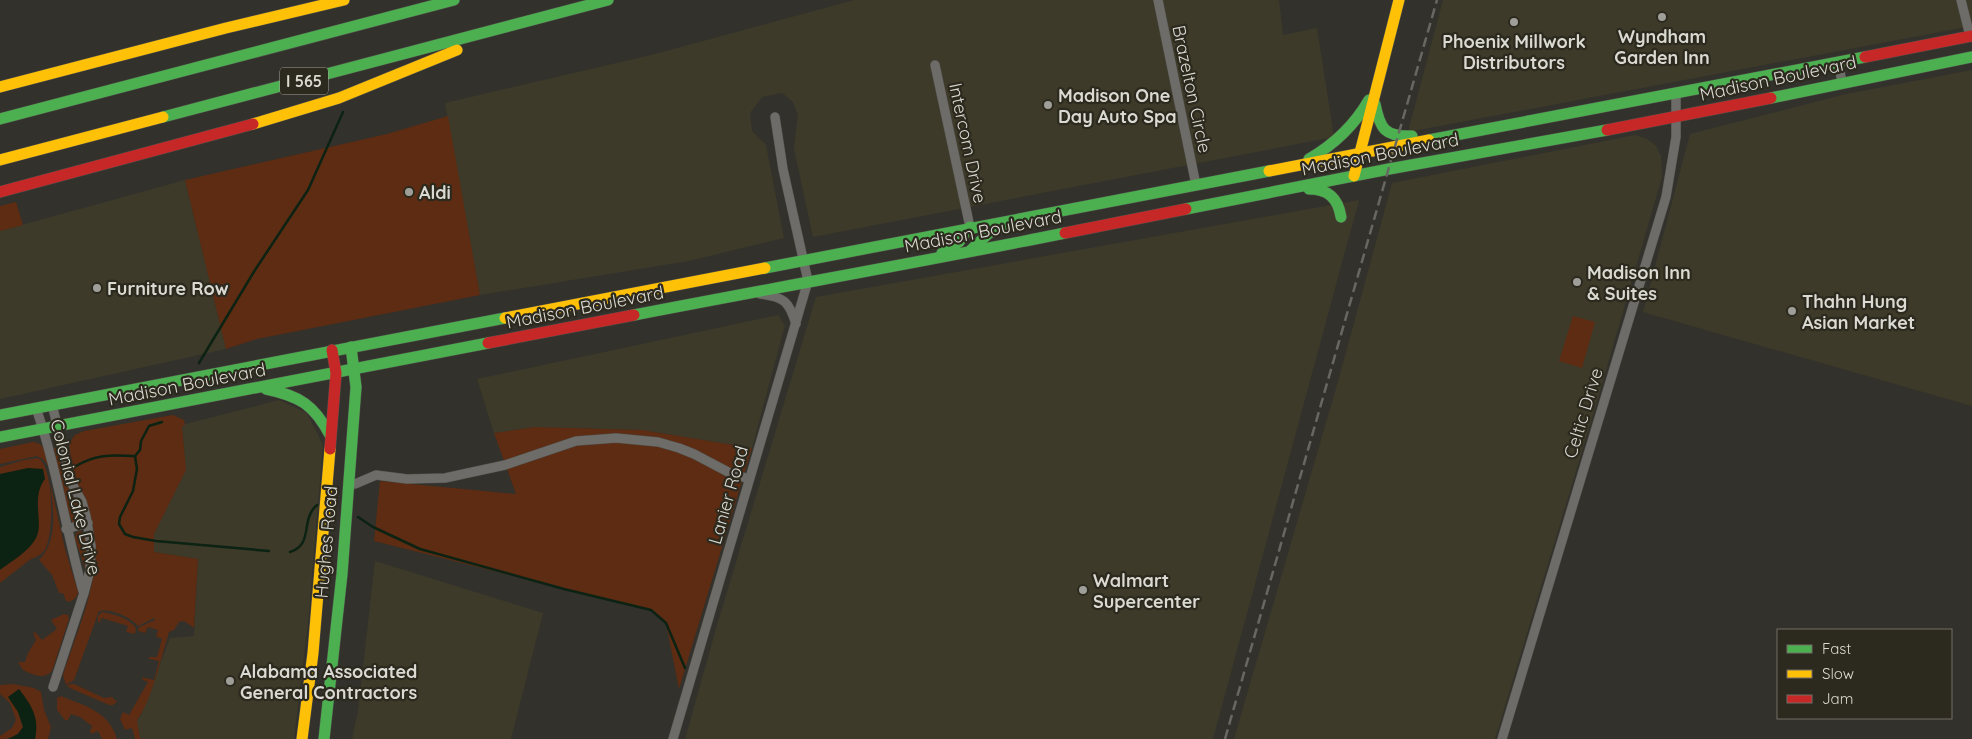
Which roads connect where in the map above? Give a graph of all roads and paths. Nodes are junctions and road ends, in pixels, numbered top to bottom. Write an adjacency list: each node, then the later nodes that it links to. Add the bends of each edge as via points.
1 (344, 0): 14 (main road)
2 (454, 0): 19 (main road, I 565)
3 (608, 0): 7 (main road, I 565)
4 (1158, 0): 25 (street, Brazelton Circle)
5 (1400, 0): 13 (main road)
6 (1961, 0): 8 (street)
7 (526, 23): 22 (main road, I 565); 26 (main road, via 339,98 283,116)
8 (1971, 36): 10 (main road, Madison Boulevard)
9 (1972, 57): 12 (main road, Madison Boulevard)
10 (1838, 62): 12 (street); 15 (main road, Madison Boulevard)
11 (935, 65): 30 (street, Intercom Drive)
12 (1842, 82): 18 (main road, Madison Boulevard)
13 (1378, 84): 16 (main road); 23 (main road, via 1347,132 1324,151)
14 (0, 87)
15 (1676, 93): 18 (street, Celtic Drive); 20 (main road, Madison Boulevard)
16 (1374, 100): 20 (main road, via 1377,119 1389,134 1398,138 1436,132); 21 (main road)
17 (775, 117): 32 (street)
18 (1677, 117): 24 (main road, Madison Boulevard); 62 (street, Celtic Drive, via 1666,196)
19 (0, 119)
20 (1473, 132): 21 (main road, Madison Boulevard)
21 (1360, 154): 23 (main road, Madison Boulevard); 24 (main road)
22 (0, 160)
23 (1300, 164): 25 (main road, Madison Boulevard)
24 (1354, 176): 27 (main road, Madison Boulevard)
25 (1196, 185): 28 (main road, Madison Boulevard)
26 (0, 192)
27 (1239, 199): 29 (main road, via 1322,189 1338,202); 31 (main road, Madison Boulevard)
28 (1028, 217): 30 (main road, Madison Boulevard); 31 (main road, via 990,233)
29 (1341, 217)
30 (970, 227): 32 (main road, Madison Boulevard); 33 (main road, via 959,242)
31 (971, 251): 33 (main road, Madison Boulevard)
32 (802, 260): 34 (street); 36 (main road, Madison Boulevard)
33 (926, 261): 34 (main road, Madison Boulevard)
34 (808, 282): 35 (main road, Madison Boulevard); 38 (street, Lanier Road)
35 (750, 293): 37 (main road, Madison Boulevard); 38 (street, via 782,298)
36 (597, 299): 37 (main road); 39 (main road, Madison Boulevard)
37 (602, 322): 41 (main road, Madison Boulevard)
38 (796, 324): 52 (street, Lanier Road)
39 (351, 347): 40 (main road, Madison Boulevard); 42 (main road, Hughes Road)
40 (332, 350): 43 (main road, Hughes Road); 45 (main road, Madison Boulevard)
41 (396, 361): 42 (main road, Madison Boulevard); 53 (main road, via 371,372 364,383)
42 (355, 369): 43 (main road, Madison Boulevard); 56 (main road, Hughes Road)
43 (336, 373): 44 (main road, Madison Boulevard); 50 (main road, Hughes Road)
44 (261, 388): 48 (main road, Madison Boulevard); 50 (main road, via 298,396 321,417)
45 (52, 404): 46 (main road, Madison Boulevard); 48 (street, Colonial Lake Drive)
46 (36, 408): 47 (main road, Madison Boulevard); 49 (street, Colonial Lake Drive)
47 (0, 415)
48 (58, 426): 49 (main road, Madison Boulevard); 54 (street, Colonial Lake Drive, via 70,480 82,502)
49 (43, 429): 51 (main road, Madison Boulevard); 55 (street, Colonial Lake Drive)
50 (330, 435): 59 (main road, Hughes Road, via 313,653)
51 (0, 437)
52 (749, 479): 53 (street, via 679,448 658,442 616,438 576,441 505,465 445,478 376,475); 61 (street, Lanier Road)
53 (355, 484): 56 (main road)
54 (88, 523): 55 (street); 57 (street, Colonial Lake Drive, via 91,556)
55 (66, 529): 57 (street, Colonial Lake Drive)
56 (343, 558): 60 (main road, Hughes Road)
57 (84, 593): 58 (street, Colonial Lake Drive)
58 (53, 687)
59 (302, 739)
60 (324, 739)
61 (673, 739)
62 (1502, 739)

